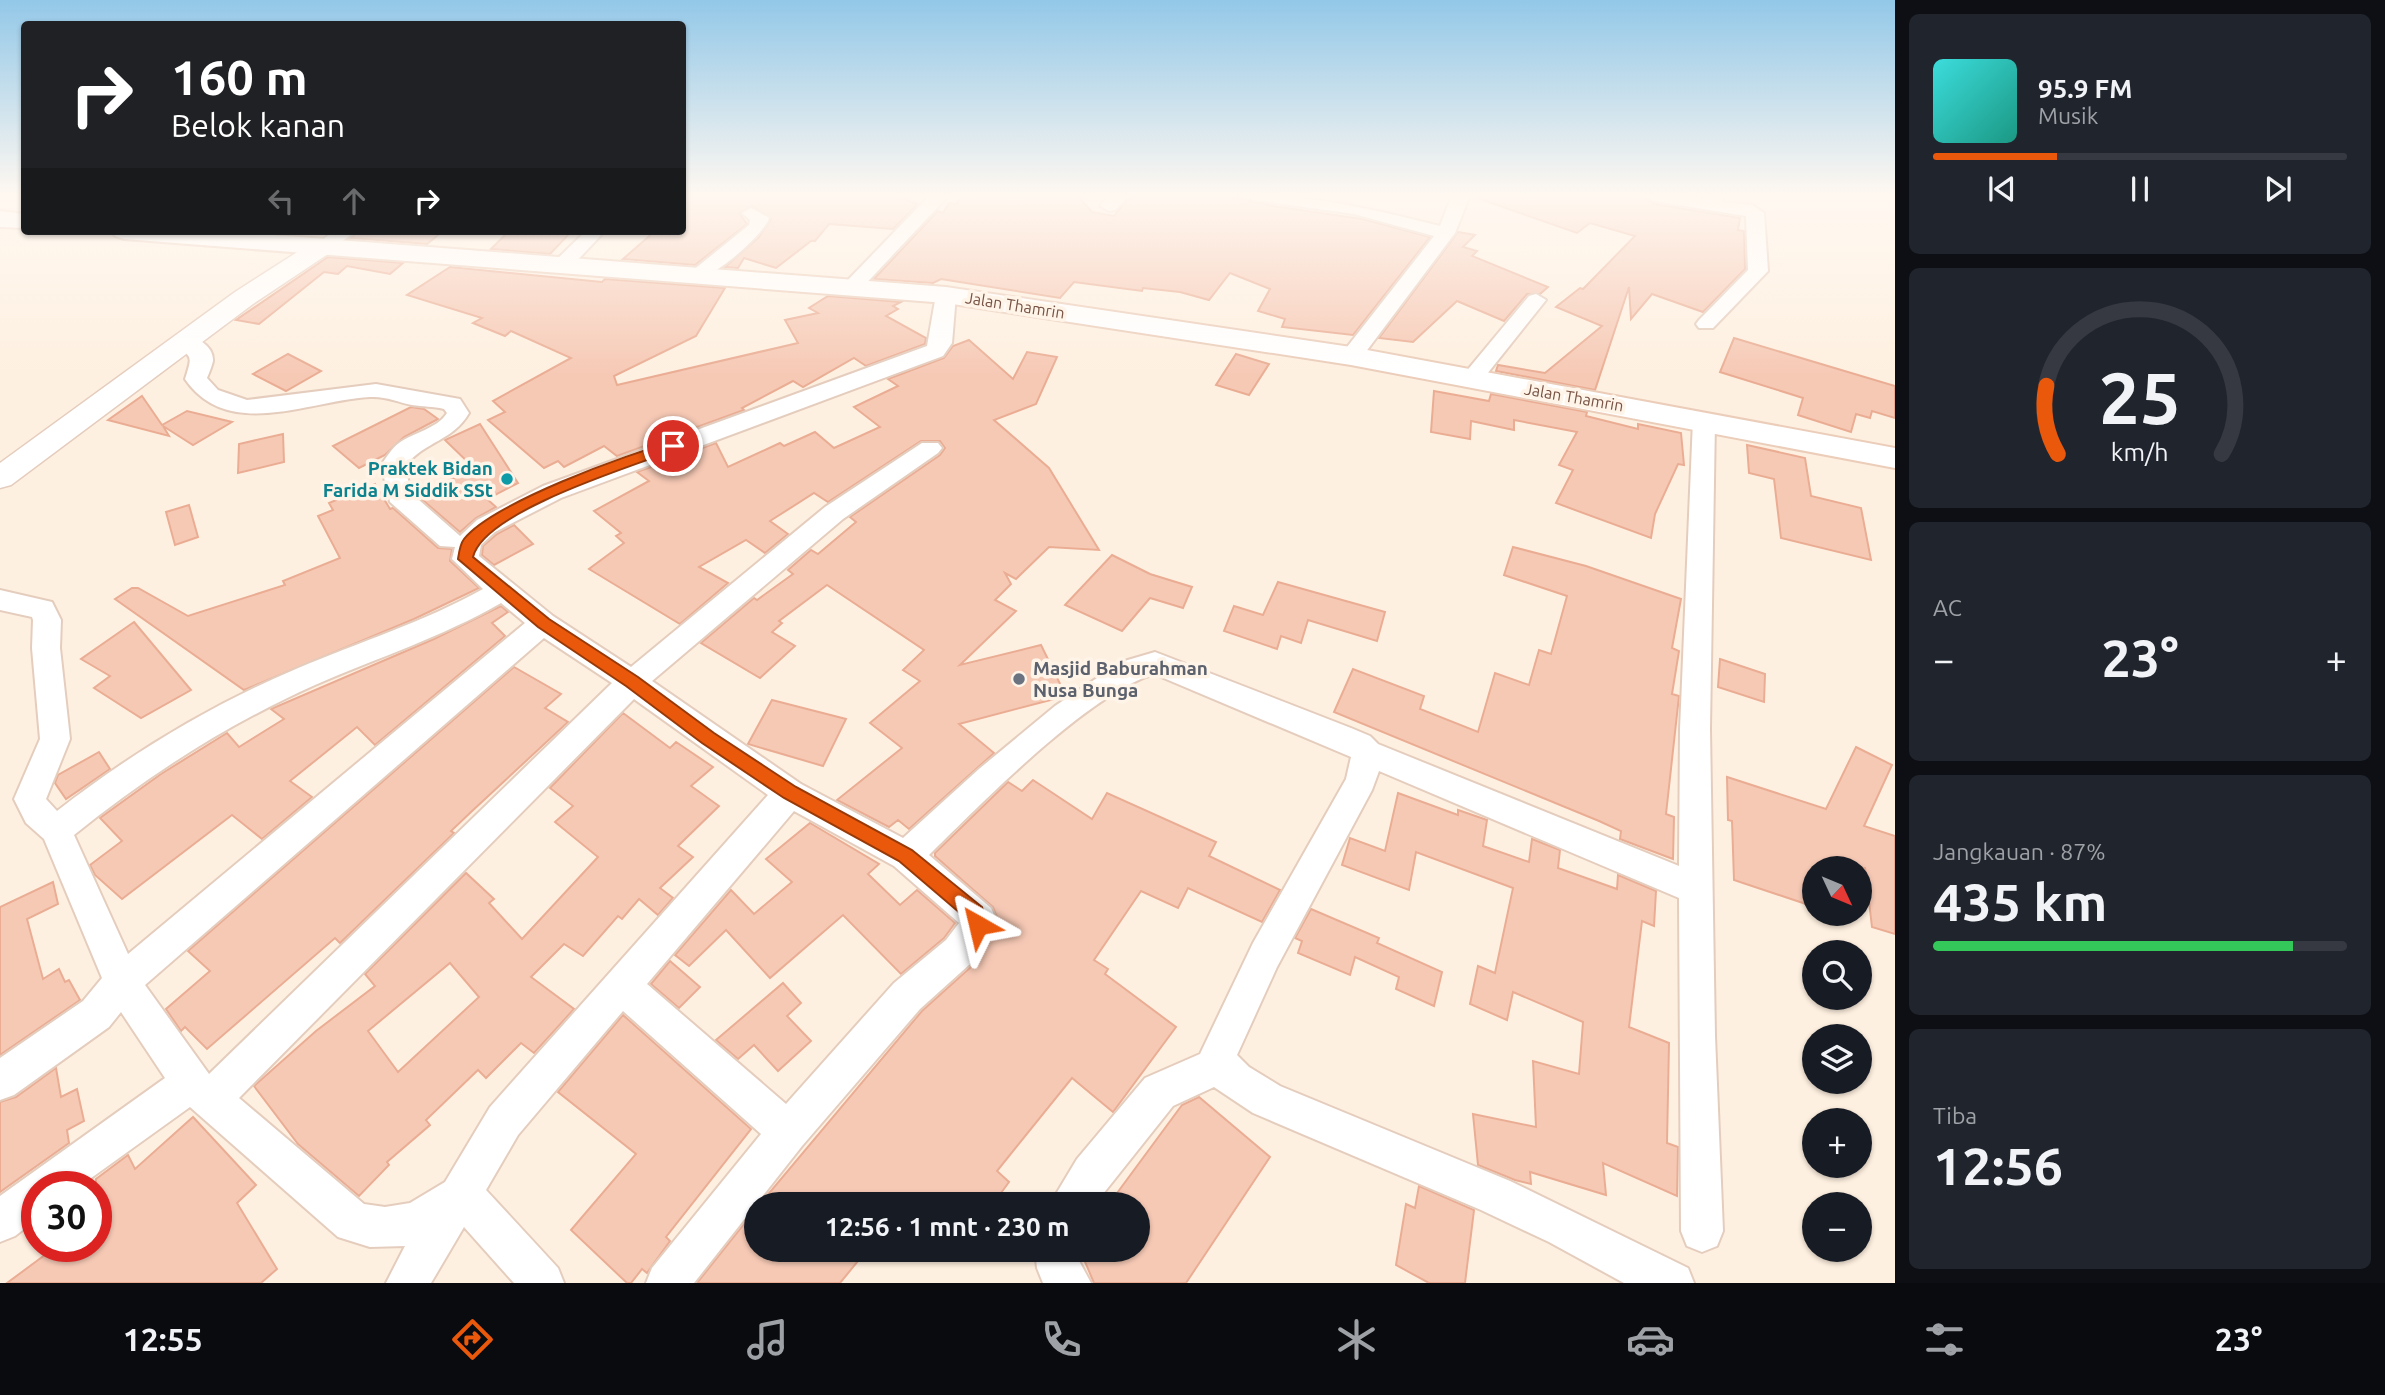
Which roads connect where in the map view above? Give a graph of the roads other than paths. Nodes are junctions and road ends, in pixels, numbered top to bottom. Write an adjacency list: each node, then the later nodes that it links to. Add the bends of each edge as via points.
1 (310, 255): 14 (street)
2 (434, 255): 8 (main road, Jalan Thamrin)
3 (572, 255): 8 (street)
4 (723, 255): 9 (street)
5 (882, 255): 10 (street)
6 (1429, 255): 15 (street)
7 (1757, 255): 13 (street, via 1758,271)
8 (563, 264): 9 (main road, Jalan Thamrin)
9 (699, 275): 10 (main road, Jalan Thamrin)
10 (853, 286): 11 (main road, Jalan Thamrin)
11 (946, 295): 15 (main road, Jalan Thamrin); 22 (street, via 940,343 928,354 610,469 486,526 469,542 465,559)
12 (1536, 300): 16 (street)
13 (1706, 324)
14 (185, 341): 20 (street); 21 (street, via 200,351 196,379 202,389 223,401 272,406 352,392 390,391 452,404 458,414 451,425 400,454 393,470 399,496)
15 (1351, 356): 16 (main road, Jalan Thamrin)
16 (1471, 379): 17 (main road, Jalan Thamrin)
17 (1704, 420): 19 (main road, Jalan Thamrin); 30 (street, via 1695,729)
18 (930, 448): 25 (street, via 835,513)
19 (1895, 458)
20 (0, 478)
21 (449, 540)
22 (501, 591): 24 (street); 28 (street, via 432,628 305,677 244,708 89,803)
23 (0, 600): 28 (street, via 46,611 55,739 30,799 37,813)
24 (543, 623): 25 (street); 31 (street)
25 (632, 682): 27 (street); 35 (street)
26 (1367, 753): 29 (street, via 1340,737 1148,663 1112,680 1031,743); 30 (street); 33 (street, via 1361,781 1265,955 1218,1055)
27 (790, 793): 29 (street); 32 (street)
28 (57, 830): 31 (street)
29 (905, 856): 36 (street, via 975,914 978,925 958,952 907,996)
30 (1696, 889): 42 (street)
31 (122, 982): 34 (street, via 96,1014); 35 (street)
32 (622, 986): 36 (street); 39 (street, via 504,1121)
33 (1220, 1066): 38 (street, via 1158,1092); 48 (street, via 1231,1078 1281,1106 1455,1177)
34 (0, 1082)
35 (200, 1092): 37 (street); 39 (street, via 353,1222 377,1229 397,1228 418,1222)
36 (788, 1132): 46 (street)
37 (71, 1171)
38 (1079, 1192)
39 (462, 1194): 44 (street); 45 (street)
40 (21, 1206): 41 (street)
41 (0, 1221)
42 (1702, 1231)
43 (1057, 1262): 47 (street)
44 (407, 1283)
45 (543, 1283)
46 (667, 1283)
47 (1070, 1283)
48 (1673, 1283)

